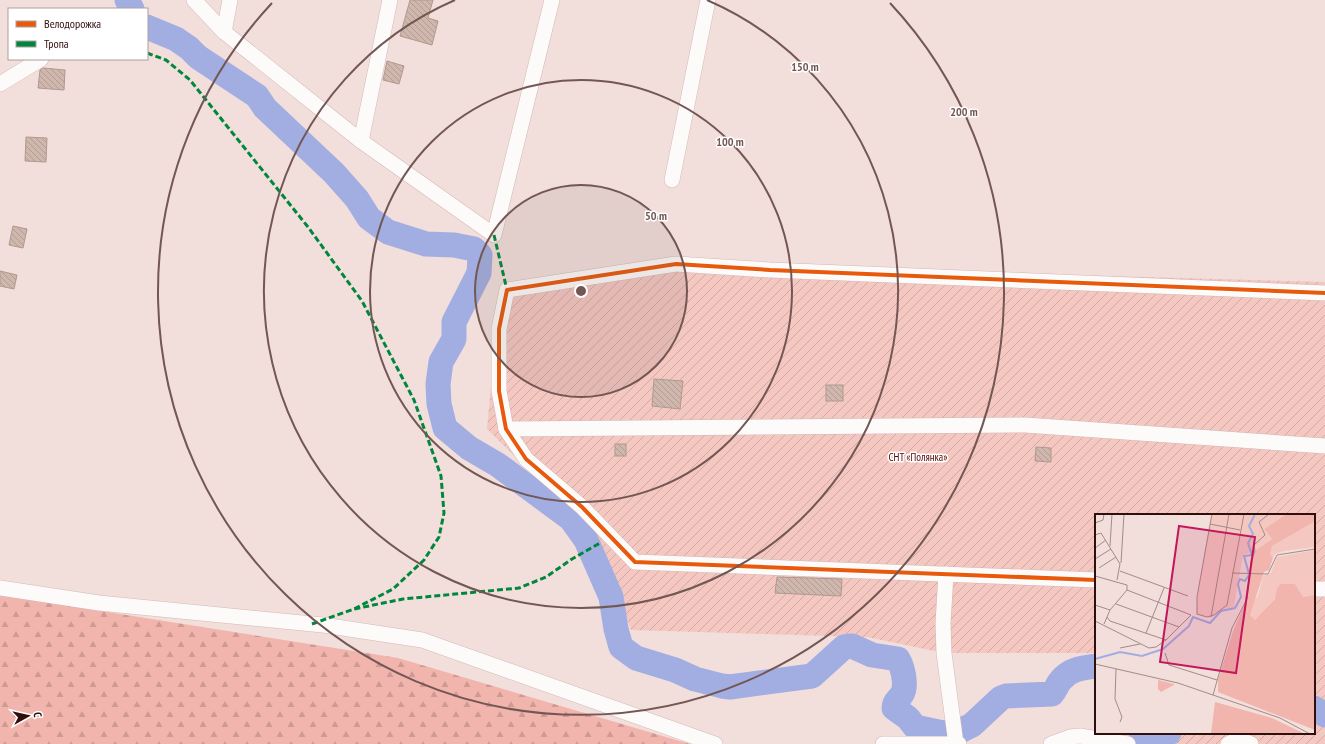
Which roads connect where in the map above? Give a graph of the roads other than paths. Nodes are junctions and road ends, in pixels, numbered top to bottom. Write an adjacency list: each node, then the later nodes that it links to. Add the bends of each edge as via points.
1 (194, 0): 6 (street)
2 (230, 0): 6 (street)
3 (390, 0): 9 (street)
4 (552, 0): 9 (street, via 494,235)
5 (708, 0): 10 (street)
6 (224, 32): 9 (street)
7 (39, 60): 8 (street)
8 (0, 84)
9 (361, 141)
10 (672, 180)
11 (1325, 293): 12 (street, via 676,264 507,290 499,330 499,391)
12 (506, 429): 13 (street, via 1025,425); 14 (street, via 526,459 582,507 635,562)
13 (1325, 446)
14 (946, 574): 15 (street); 19 (street, via 944,653)
15 (1095, 580)
16 (0, 588): 17 (street, via 99,603 323,625 422,640)
17 (715, 744)
18 (883, 744): 19 (street)
19 (957, 744)
20 (1051, 744): 21 (street, via 1080,736)
21 (1128, 744)
22 (1228, 744): 23 (street, via 1241,740)
23 (1251, 744)

